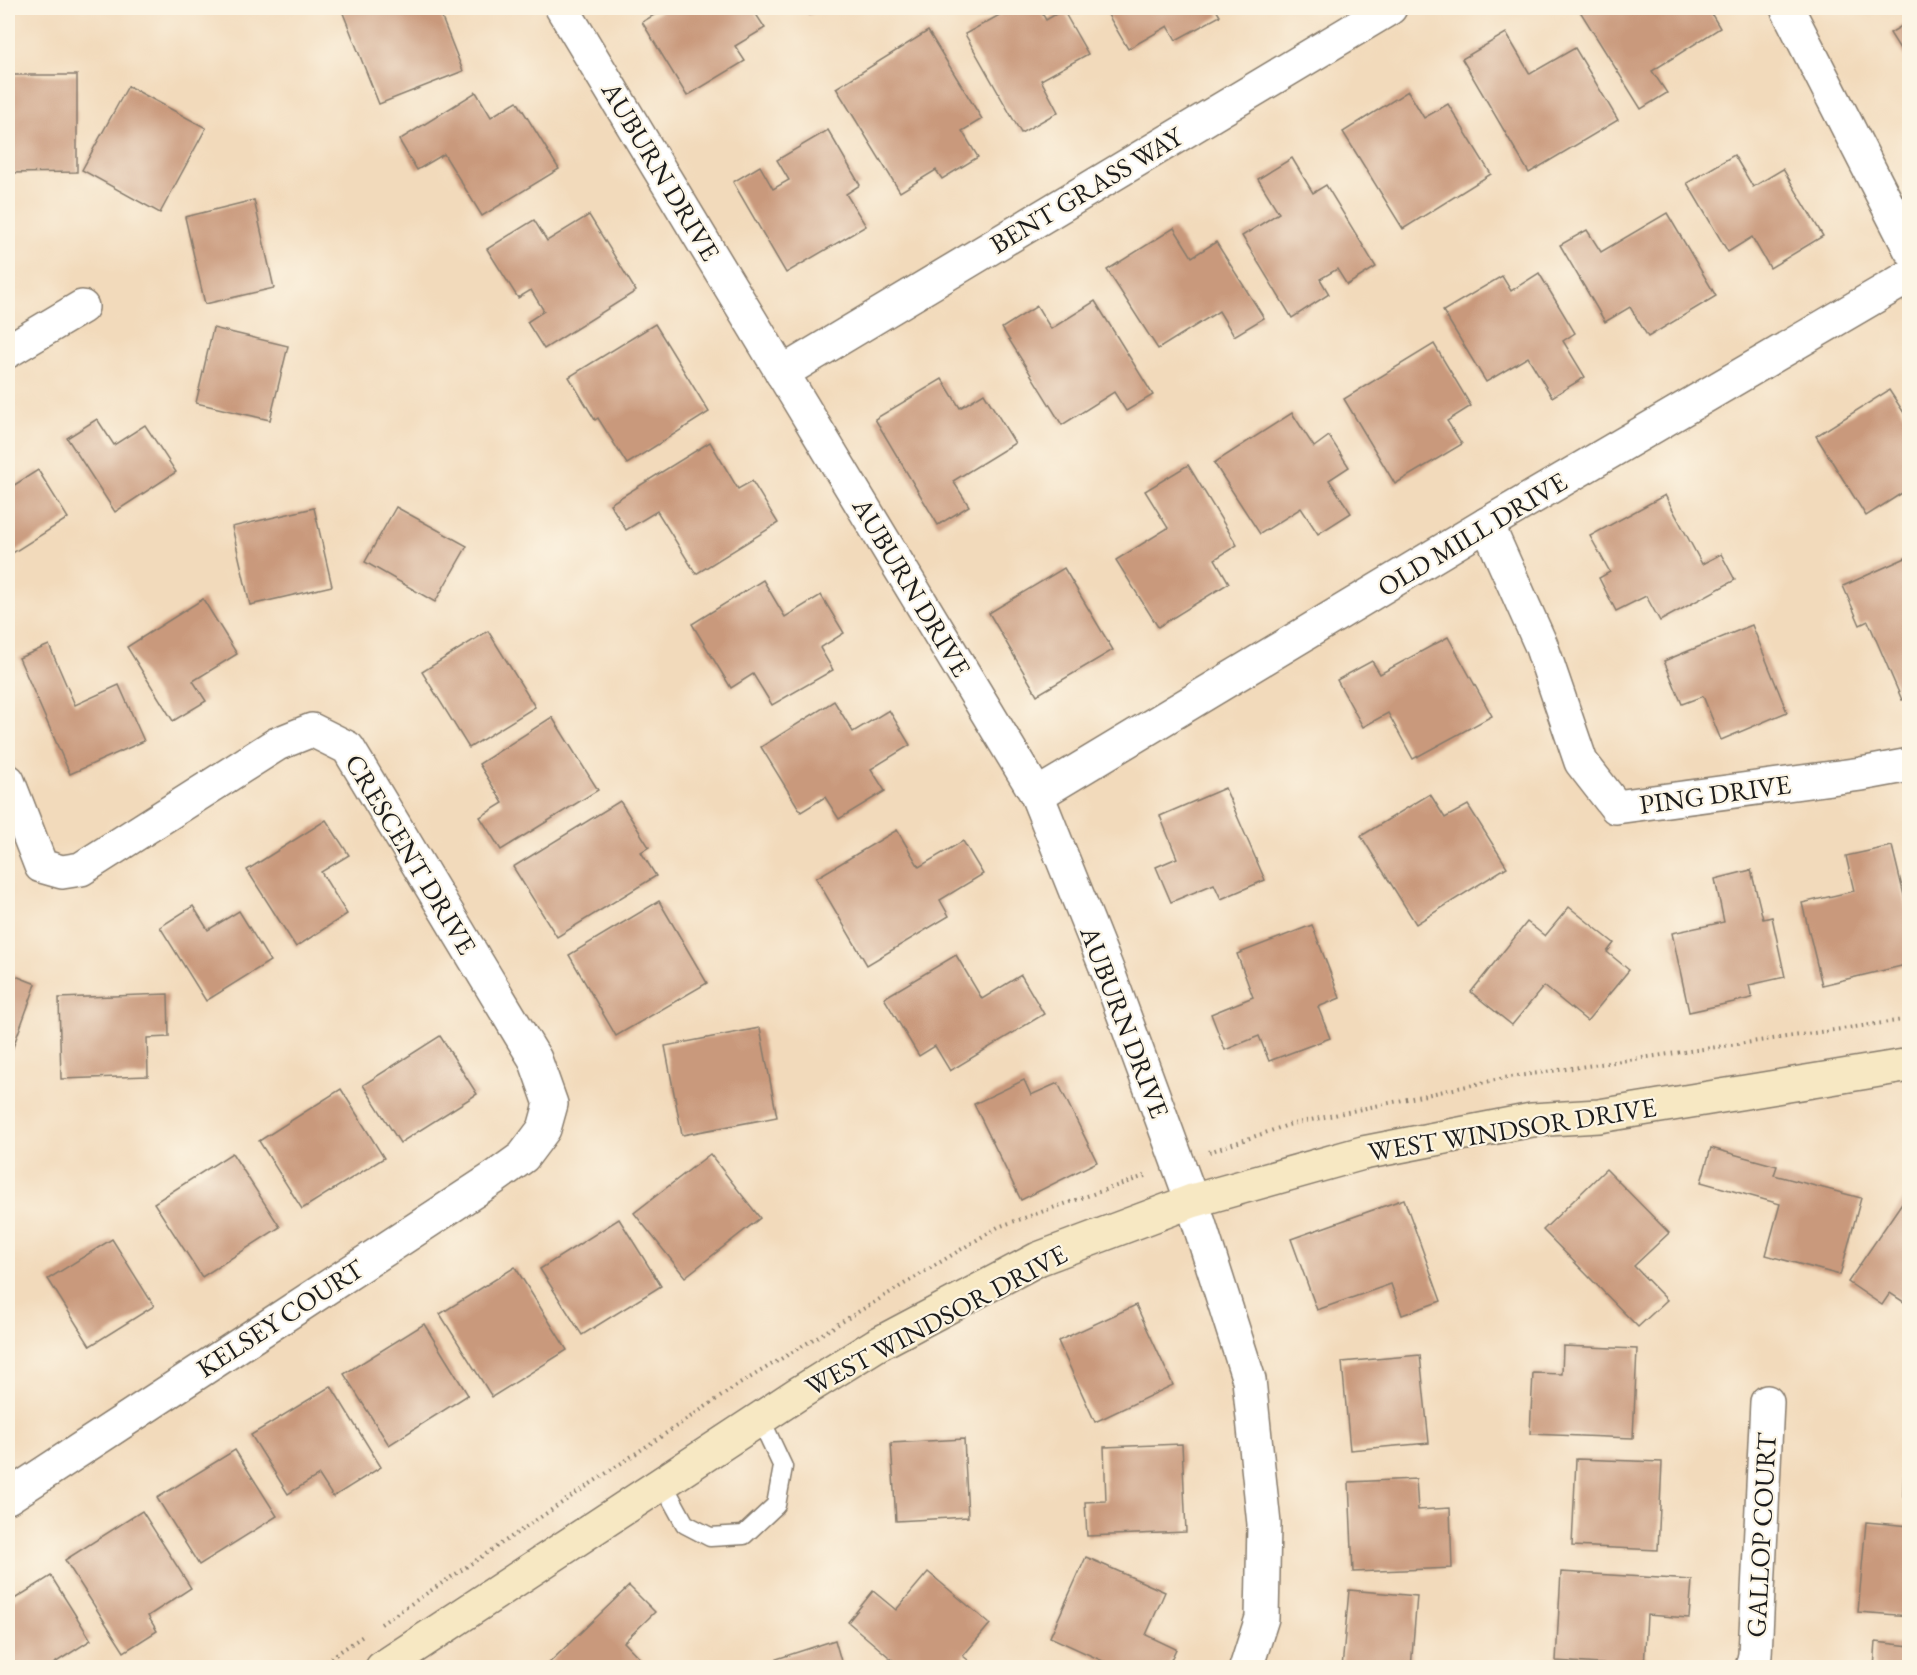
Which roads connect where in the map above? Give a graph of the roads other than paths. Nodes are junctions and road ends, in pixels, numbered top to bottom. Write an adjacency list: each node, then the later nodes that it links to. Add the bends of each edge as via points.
1 (562, 8): 8 (street, AUBURN DRIVE)
2 (1390, 8): 8 (street, BENT GRASS WAY)
3 (1787, 8): 4 (street)
4 (1910, 249)
5 (1910, 276): 9 (street, OLD MILL DRIVE)
6 (82, 307): 7 (street)
7 (8, 351)
8 (782, 373): 12 (street, AUBURN DRIVE)
9 (1487, 524): 10 (street, PING DRIVE, via 1541,645 1581,762 1616,807); 12 (street, OLD MILL DRIVE)
10 (1910, 765)
11 (8, 781): 14 (street, CRESCENT DRIVE, via 42,866 62,872 81,869 277,744 312,730 348,748 535,1059 551,1104)
12 (1037, 795): 15 (street, AUBURN DRIVE, via 1108,972)
13 (1910, 1065): 15 (street, WEST WINDSOR DRIVE, via 1599,1116 1521,1122 1362,1153)
14 (544, 1129): 19 (street, KELSEY COURT, via 523,1157 494,1178)
15 (1192, 1201): 17 (street, WEST WINDSOR DRIVE, via 1038,1259 876,1346); 21 (street, AUBURN DRIVE, via 1249,1380 1264,1524 1262,1618)
16 (1767, 1402): 22 (street, GALLOP COURT)
17 (760, 1418): 18 (street, WEST WINDSOR DRIVE); 18 (lane, via 783,1467 776,1505 744,1535 710,1537 685,1524)
18 (662, 1482): 20 (street, WEST WINDSOR DRIVE)
19 (8, 1497)
20 (382, 1668)
21 (1246, 1668)
22 (1752, 1668)

